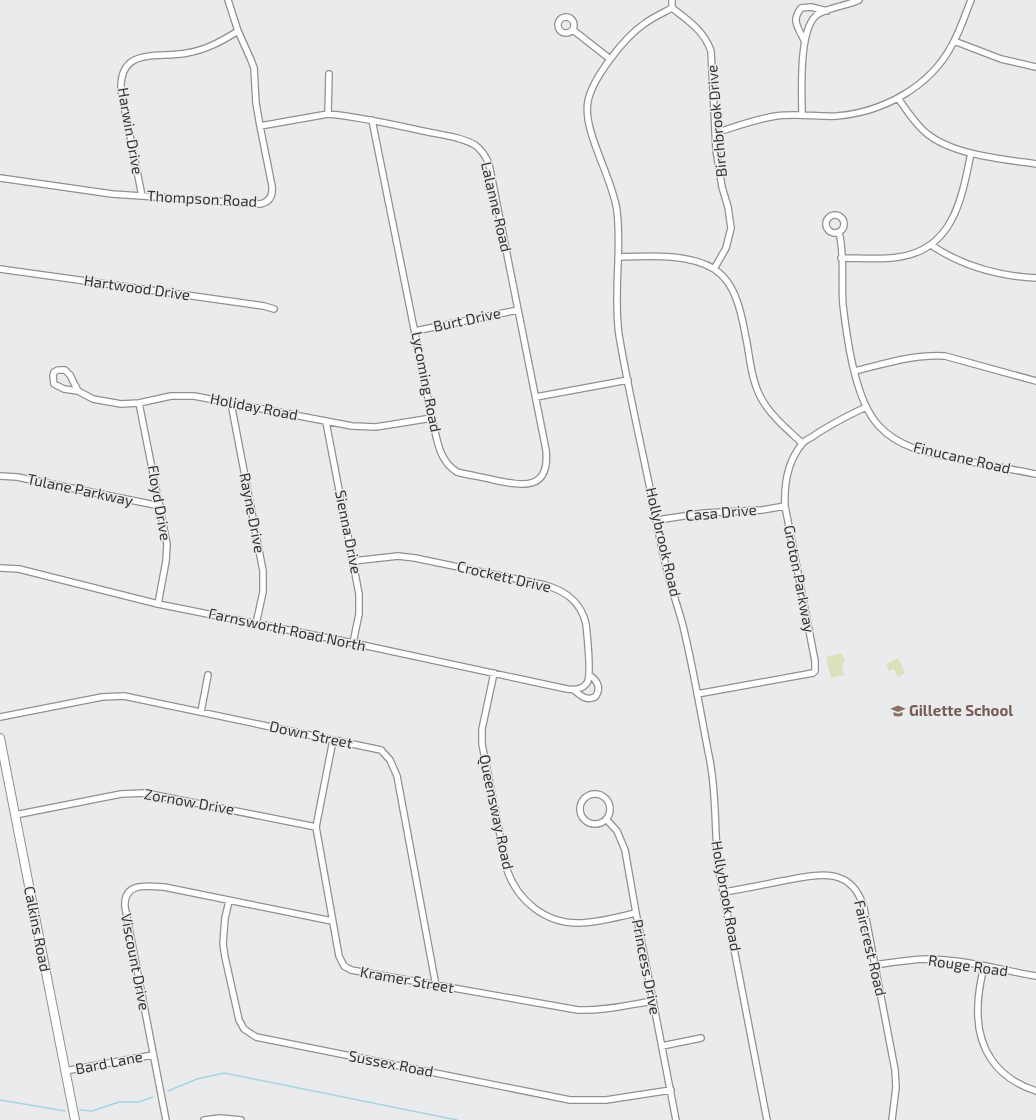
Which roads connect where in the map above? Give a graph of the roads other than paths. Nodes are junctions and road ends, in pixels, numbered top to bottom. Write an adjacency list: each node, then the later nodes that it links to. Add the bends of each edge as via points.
1 (228, 0): 8 (street, Thompson Road)
2 (672, 0): 5 (street)
3 (859, 0): 6 (street)
4 (971, 0): 10 (street)
5 (672, 8): 11 (street, Hollybrook Road, via 638,28); 19 (street, Birchbrook Drive, via 701,32 711,51)
6 (827, 10): 9 (street, via 817,15 810,23); 9 (street, via 801,8 795,22)
7 (573, 30): 11 (street)
8 (238, 31): 18 (street, Thompson Road, via 254,68); 23 (street, Harwin Drive, via 203,49 174,55 147,56 138,58 126,66 122,73 121,91)
9 (804, 40): 16 (street)
10 (954, 41): 12 (street, via 1001,59); 14 (street, via 938,65)
11 (610, 59): 26 (street, Hollybrook Road, via 591,92 587,111 616,202)
12 (1036, 67)
13 (329, 74): 15 (street)
14 (898, 98): 16 (street, via 879,107 852,114); 20 (street, via 912,118 931,137)
15 (328, 114): 17 (street, Lalanne Road); 18 (street, Lalanne Road)
16 (802, 114): 19 (street, via 770,117)
17 (372, 120): 32 (street, Lalanne Road, via 461,139 481,151 489,164); 33 (street, Lycoming Road)
18 (260, 126): 23 (street, Thompson Road, via 272,186 272,196 268,201 260,204)
19 (715, 133): 29 (street, Birchbrook Drive, via 722,187 731,228 726,248)
20 (971, 152): 21 (street); 25 (street, via 956,213 945,231)
21 (1036, 164)
22 (0, 178): 23 (street, Thompson Road)
23 (142, 196)
24 (839, 232): 27 (street, Finucane Road)
25 (931, 245): 27 (street, via 916,253 900,257); 30 (street, via 974,267 999,274)
26 (618, 257): 29 (street, via 654,256 686,260); 35 (street, Hollybrook Road, via 617,315)
27 (841, 258): 34 (street, Finucane Road, via 843,305)
28 (0, 269): 31 (street, Hartwood Drive)
29 (714, 269): 44 (street, via 724,278 737,300 752,371 761,398 768,409)
30 (1036, 278)
31 (274, 309)
32 (518, 310): 33 (street, Burt Drive); 38 (street, Lalanne Road)
33 (416, 331): 42 (street, Lycoming Road)
34 (855, 371): 36 (street, via 933,355); 41 (street, Finucane Road)
35 (628, 380): 38 (street); 49 (street, Hollybrook Road)
36 (1036, 381)
37 (78, 391): 37 (street, Holiday Road, via 65,370 54,372 54,384); 40 (street, Holiday Road, via 103,402)
38 (536, 397): 42 (street, Lycoming Road, via 547,460 543,474 531,483 509,483 464,474 450,468 440,452)
39 (232, 403): 40 (street, Holiday Road, via 183,395); 43 (street, Holiday Road); 53 (street, Rayne Drive, via 263,570)
40 (140, 404): 47 (street, Floyd Drive)
41 (866, 407): 44 (street, Groton Parkway, via 831,424); 45 (street, Finucane Road, via 885,432 911,448)
42 (432, 418): 43 (street, Holiday Road, via 364,427)
43 (326, 422): 50 (street, Sienna Drive)
44 (802, 443): 48 (street, Groton Parkway, via 788,472)
45 (1036, 474)
46 (0, 476): 47 (street, Tulane Parkway, via 17,477)
47 (160, 506): 52 (street, Floyd Drive, via 167,556)
48 (785, 506): 49 (street, Casa Drive); 59 (street, Groton Parkway, via 815,671)
49 (657, 520): 59 (street, Hollybrook Road, via 669,577 683,625)
50 (353, 561): 54 (street, Sienna Drive, via 360,608); 56 (street, Crockett Drive, via 398,556 415,558 555,588 571,597 584,617)
51 (0, 568): 52 (street, Farnsworth Road North, via 19,569)
52 (158, 604): 53 (street, Farnsworth Road North)
53 (256, 624): 54 (street, Farnsworth Road North)
54 (353, 643): 55 (street, Farnsworth Road North)
55 (494, 673): 58 (street, Farnsworth Road North); 69 (street, Queensway Road, via 482,729 482,744 507,870 514,887 532,907 557,920 585,923)
56 (589, 674): 58 (street, via 585,685); 58 (street, Crockett Drive, via 598,684 599,690 595,696 584,698)
57 (208, 675): 60 (street)
58 (574, 690)
59 (696, 694): 67 (street, Hollybrook Road, via 713,781 717,852)
60 (200, 712): 61 (street, Down Street, via 124,696 112,696); 63 (street, Down Street)
61 (0, 717)
62 (0, 738): 64 (main road, Calkins Road)
63 (333, 740): 66 (street, Kramer Street); 74 (street, Down Street, via 381,750 393,764)
64 (15, 815): 66 (street, Zornow Drive, via 139,792); 79 (main road, Calkins Road)
65 (606, 819): 65 (street, via 598,824 583,820 579,810 582,800 590,794 600,794 604,797 610,805); 69 (street, Princess Drive, via 624,845)
66 (316, 827): 70 (street, Kramer Street)
67 (724, 892): 71 (street, Faircrest Road, via 818,875 842,878 856,890 862,901); 87 (street, Hollybrook Road)
68 (229, 901): 70 (street, Viscount Drive); 78 (street, Viscount Drive, via 151,886 135,888 125,897); 80 (street, Sussex Road, via 223,932 224,957 239,1020 244,1029 256,1037 570,1100 606,1100)
69 (636, 913): 75 (street, Princess Drive)
70 (332, 921): 74 (street, Kramer Street, via 339,956 347,969)
71 (875, 965): 72 (street, Rouge Road, via 930,959); 88 (street, Faircrest Road, via 895,1070 896,1087)
72 (984, 966): 73 (street, Rouge Road); 81 (street, via 978,1006 983,1043 992,1061 1004,1074 1018,1084)
73 (1036, 976)
74 (436, 986): 75 (street, Kramer Street, via 578,1010 608,1009)
75 (653, 1001): 77 (street, Princess Drive)
76 (701, 1038): 77 (street)
77 (662, 1046): 80 (street, Princess Drive)
78 (153, 1054): 79 (street, Bard Lane); 83 (street, Viscount Drive)
79 (65, 1071): 82 (main road, Calkins Road)
80 (671, 1090): 86 (street, Princess Drive)
81 (1036, 1091)
82 (75, 1120)
83 (166, 1120)
84 (204, 1120): 85 (street)
85 (241, 1120)
86 (676, 1120)
87 (767, 1120)
88 (892, 1120)

